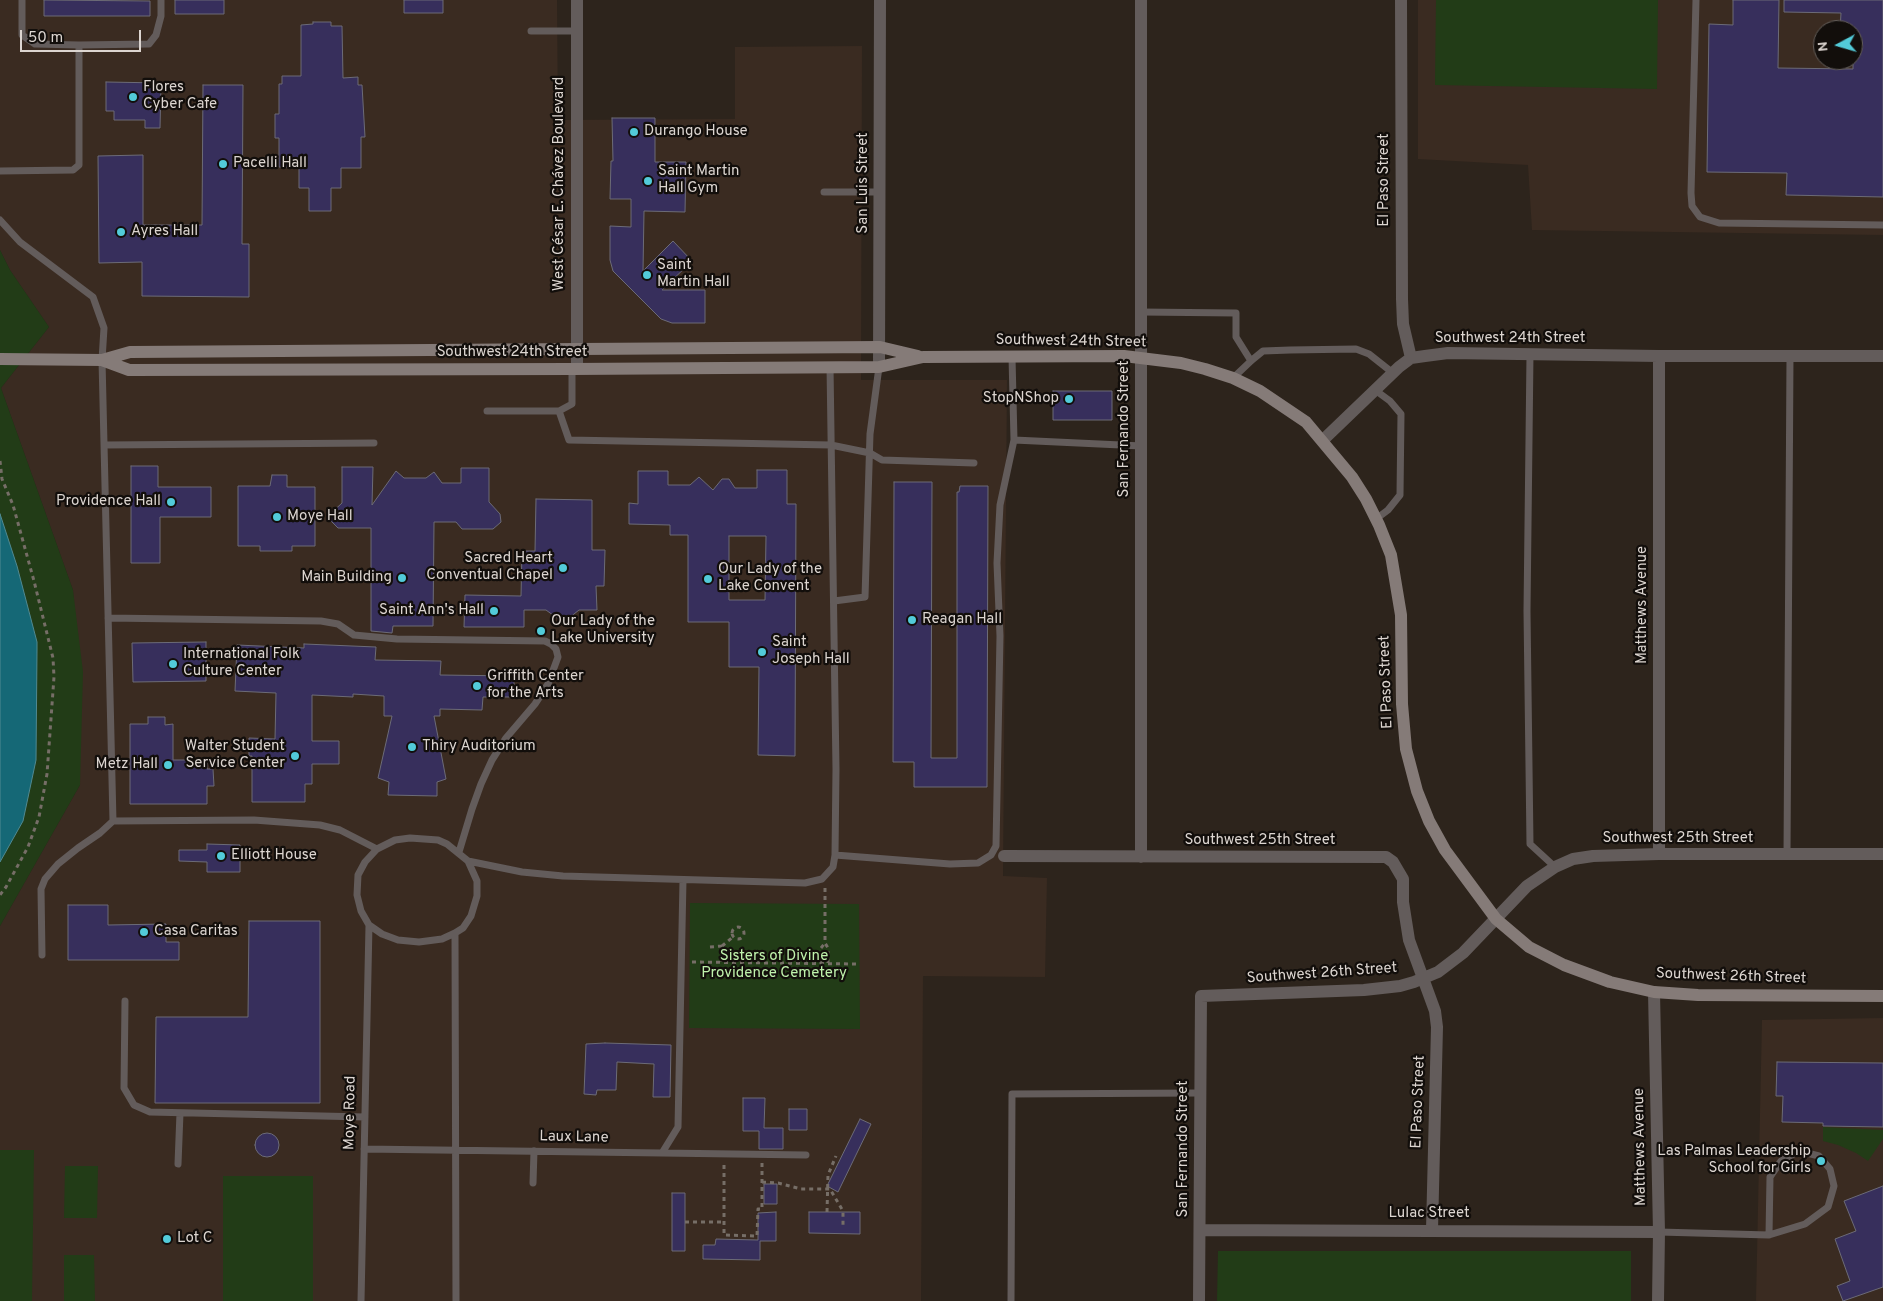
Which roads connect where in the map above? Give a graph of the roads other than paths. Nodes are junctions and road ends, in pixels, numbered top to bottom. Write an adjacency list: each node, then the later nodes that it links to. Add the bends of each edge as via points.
1 (22, 0): 10 (lane, via 22,35 35,44)
2 (161, 0): 10 (lane, via 156,35 149,44)
3 (577, 0): 9 (street, West César E. Chávez Boulevard)
4 (880, 0): 13 (street, San Luis Street)
5 (1141, 0): 16 (street, San Fernando Street)
6 (1401, 0): 26 (street, El Paso Street, via 1402,298 1403,324)
7 (1696, 0): 15 (lane, via 1691,192 1692,206 1700,217 1720,223)
8 (531, 31): 9 (lane)
9 (577, 31): 18 (street, West César E. Chávez Boulevard)
10 (79, 46): 11 (lane, via 79,165 73,170)
11 (0, 171)
12 (824, 192): 13 (lane)
13 (880, 192): 17 (street, San Luis Street)
14 (0, 220): 28 (lane, via 20,242 93,297 104,328)
15 (1883, 225)
16 (1142, 312): 25 (street, San Fernando Street); 29 (lane, via 1236,313 1236,337)
17 (880, 347): 18 (main road, Southwest 24th Street); 23 (main road, Southwest 24th Street); 31 (street, San Luis Street)
18 (577, 349): 28 (main road, Southwest 24th Street, via 130,352); 32 (street, West César E. Chávez Boulevard)
19 (1530, 354): 20 (street, Southwest 24th Street); 26 (street, Southwest 24th Street, via 1448,353); 60 (lane, via 1527,611 1530,844)
20 (1659, 356): 21 (street, Southwest 24th Street); 53 (street, Matthews Avenue)
21 (1790, 356): 22 (street, Southwest 24th Street); 54 (lane)
22 (1883, 356)
23 (923, 357): 24 (main road, Southwest 24th Street); 31 (main road, Southwest 24th Street)
24 (1012, 357): 25 (main road, Southwest 24th Street); 38 (lane)
25 (1142, 357): 34 (main road, Southwest 24th Street, via 1197,367); 43 (street, San Fernando Street)
26 (1412, 358): 33 (street)
27 (0, 359): 28 (main road, Southwest 24th Street)
28 (102, 360): 32 (main road, Southwest 24th Street, via 129,370); 41 (lane)
29 (1251, 361): 33 (lane, via 1263,352 1356,349 1369,354); 34 (lane)
30 (830, 366): 31 (main road, Southwest 24th Street); 32 (main road, Southwest 24th Street); 42 (lane)
31 (880, 367): 44 (lane)
32 (574, 369): 36 (lane, via 572,404)
33 (1393, 373): 35 (street)
34 (1233, 378): 39 (main road, Southwest 24th Street, via 1285,407 1306,422)
35 (1375, 390): 39 (street); 46 (lane, via 1400,414 1400,495)
36 (559, 411): 37 (lane); 42 (lane, via 569,440)
37 (488, 412)
38 (1014, 440): 43 (lane); 56 (lane, via 1000,506 997,562 999,734 996,846)
39 (1322, 440): 46 (main road, El Paso Street, via 1352,477)
40 (374, 443): 41 (lane)
41 (104, 445): 48 (lane)
42 (831, 446): 44 (lane); 47 (lane)
43 (1142, 446): 58 (street, San Fernando Street)
44 (870, 453): 45 (lane, via 882,460); 47 (lane, via 865,597)
45 (974, 463)
46 (1376, 519): 62 (main road, El Paso Street, via 1391,556 1401,615 1406,749 1417,791 1445,850)
47 (834, 601): 52 (lane)
48 (108, 618): 49 (lane); 51 (lane, via 321,621 338,624 354,635 397,639 545,641 551,644 558,658 548,684 492,760)
49 (113, 821): 50 (lane, via 254,820 320,825 340,830); 65 (lane, via 58,864 45,879 41,889)
50 (377, 849): 51 (lane, via 395,840 424,838 438,840); 63 (lane, via 358,876 357,895)
51 (459, 852): 59 (lane)
52 (835, 854): 56 (lane, via 950,864 978,863); 61 (lane, via 833,867 822,879 804,883)
53 (1659, 854): 54 (street, Southwest 25th Street); 60 (street, Southwest 25th Street, via 1593,856 1573,859)
54 (1787, 854): 55 (street, Southwest 25th Street)
55 (1883, 854)
56 (991, 855): 57 (lane)
57 (1004, 856): 58 (street, Southwest 25th Street)
58 (1141, 857): 66 (street, Southwest 25th Street, via 1386,857 1398,868 1403,879 1409,940)
59 (468, 861): 61 (lane, via 563,876); 64 (lane, via 477,881 478,896 471,916)
60 (1555, 867): 62 (street, Southwest 25th Street, via 1527,886)
61 (683, 880): 77 (lane, via 678,1127)
62 (1496, 919): 66 (street, Southwest 26th Street, via 1463,953 1438,972); 67 (main road, Southwest 26th Street, via 1529,946 1564,965 1610,982)
63 (369, 925): 64 (lane, via 398,940 419,942 442,939); 73 (lane, Moye Road)
64 (455, 933): 75 (lane)
65 (42, 955)
66 (1423, 978): 68 (street, Southwest 26th Street, via 1400,986 1364,990); 82 (street, El Paso Street, via 1437,1027)
67 (1654, 992): 69 (main road, Southwest 26th Street); 83 (street, Matthews Avenue)
68 (1201, 996): 71 (street, San Fernando Street)
69 (1883, 996)
70 (125, 1001): 72 (lane, via 124,1088 134,1105 150,1112)
71 (1200, 1093): 81 (street, San Fernando Street); 87 (lane, via 1012,1094)
72 (180, 1113): 73 (lane); 79 (lane)
73 (365, 1117): 74 (lane, Moye Road)
74 (364, 1149): 75 (lane, Laux Lane); 85 (lane, Moye Road)
75 (456, 1151): 76 (lane, Laux Lane); 86 (lane)
76 (534, 1151): 77 (lane, Laux Lane); 80 (lane)
77 (662, 1153): 78 (lane, Laux Lane)
78 (806, 1156)
79 (178, 1164)
80 (533, 1182)
81 (1200, 1230): 82 (street, Lulac Street); 88 (street, San Fernando Street)
82 (1432, 1230): 83 (street, Lulac Street)
83 (1659, 1232): 84 (lane); 89 (street, Matthews Avenue)
84 (1769, 1235): 84 (lane, via 1805,1224 1828,1207 1834,1186 1830,1169 1819,1156 1799,1151 1781,1161 1770,1177)
85 (361, 1301)
86 (456, 1301)
87 (1010, 1301)
88 (1199, 1301)
89 (1658, 1301)

